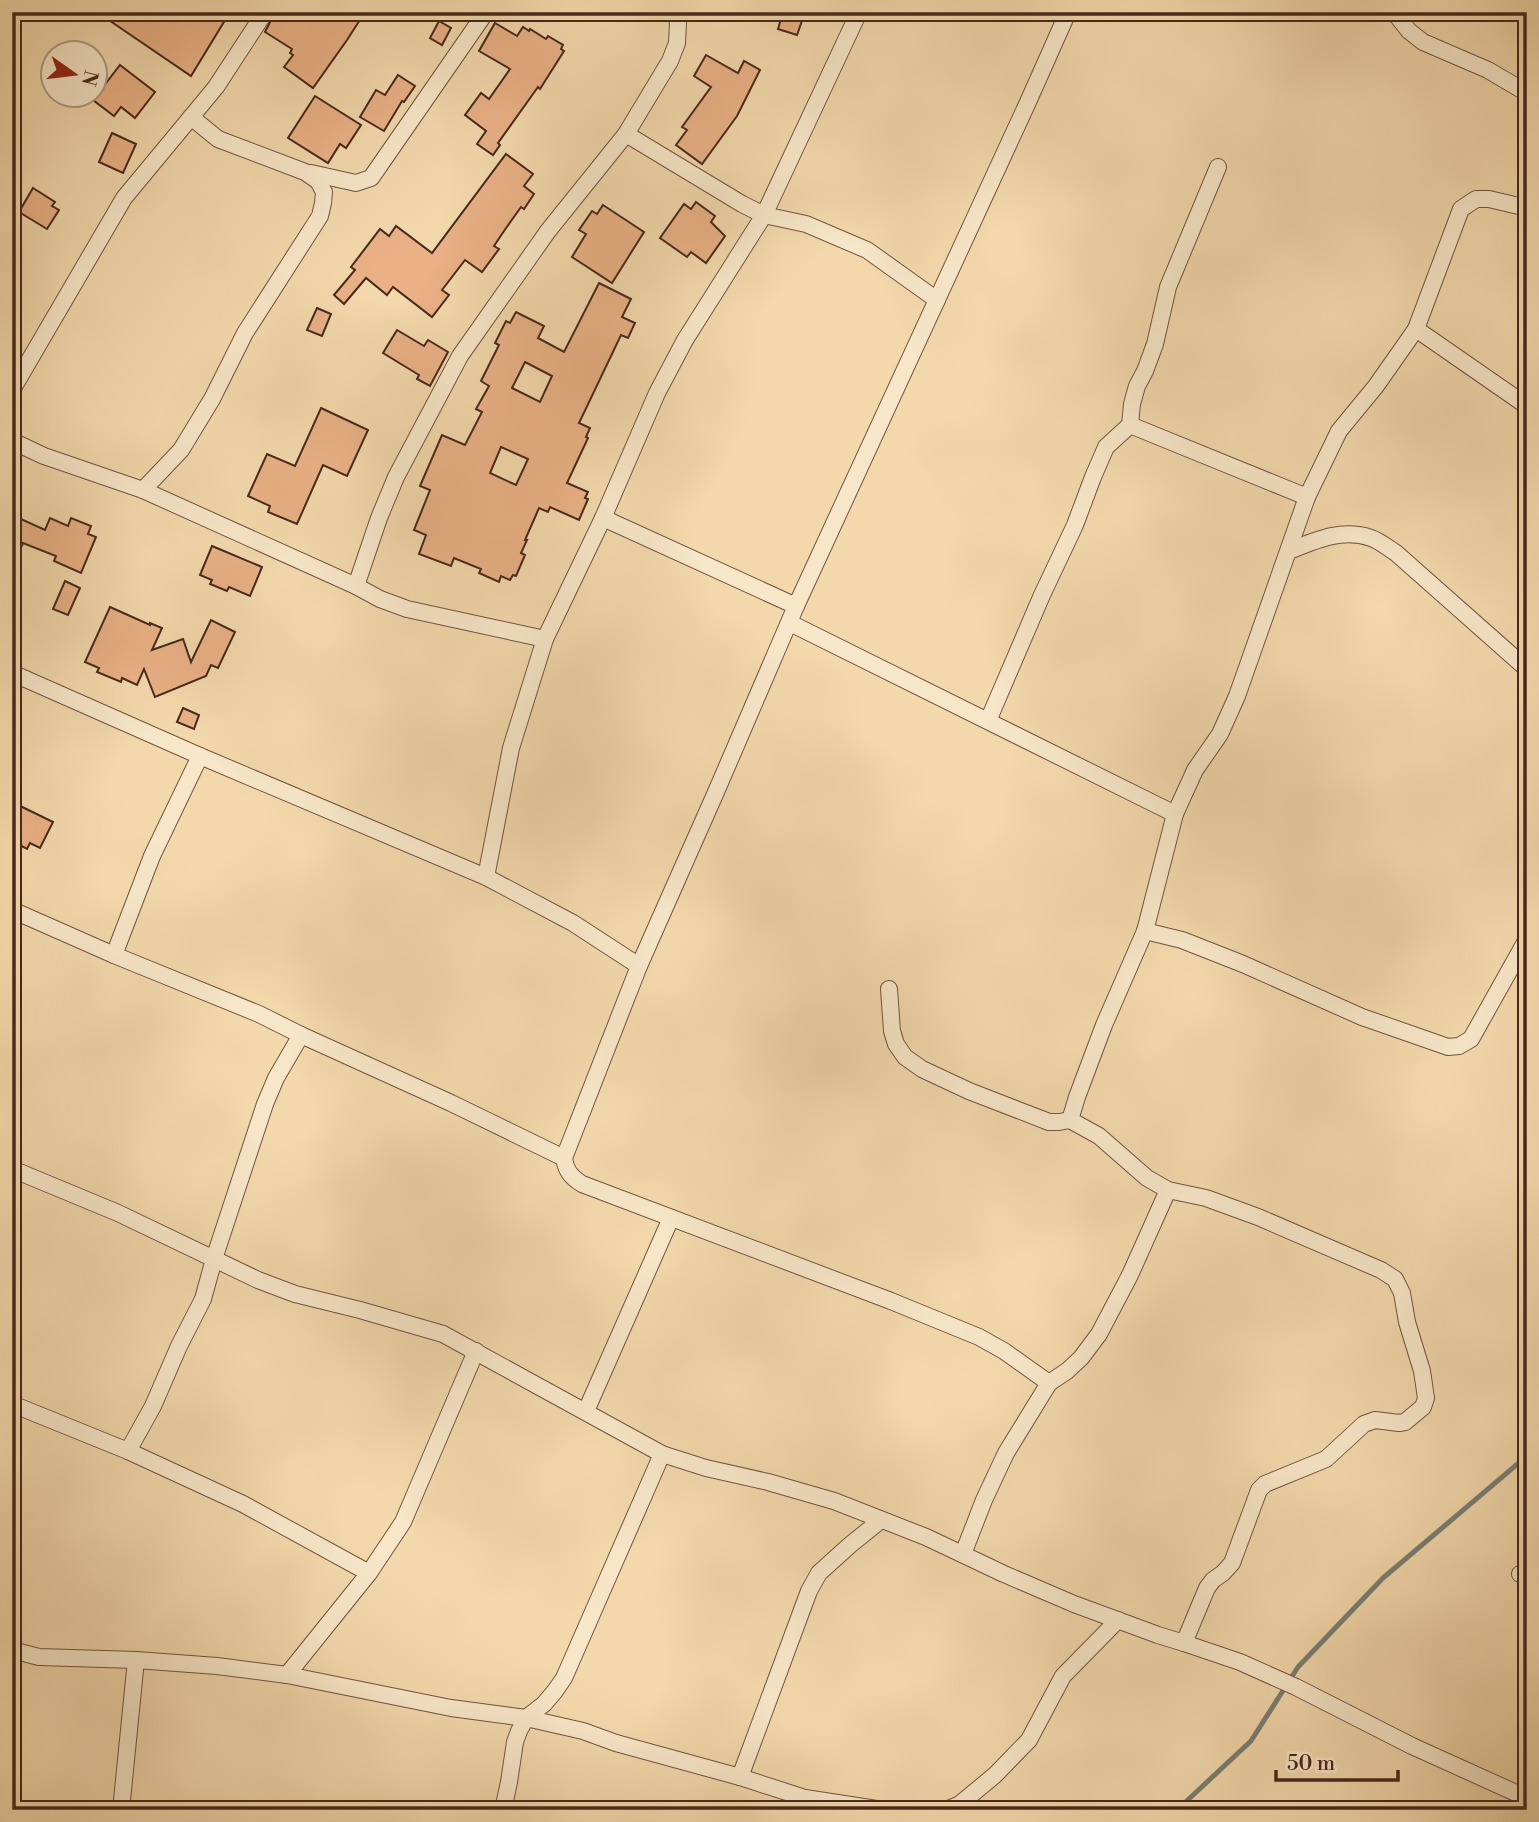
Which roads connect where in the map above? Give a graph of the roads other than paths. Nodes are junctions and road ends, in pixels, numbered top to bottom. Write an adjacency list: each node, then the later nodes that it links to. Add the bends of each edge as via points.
1 (265, 12): 8 (street)
2 (486, 12): 11 (street, via 371,178 356,183)
3 (676, 12): 9 (street, via 677,43 670,61)
4 (859, 12): 13 (street)
5 (1068, 12): 14 (street)
6 (1394, 12): 7 (street, via 1423,42 1489,70)
7 (1527, 93)
8 (191, 117): 11 (street, via 218,139); 16 (street, via 124,198)
9 (626, 134): 13 (street); 24 (street, via 548,231 460,356 396,477)
10 (1218, 167): 18 (street, via 1168,288 1155,344 1132,404)
11 (305, 172): 20 (street, via 324,192 320,216 245,333 181,450)
12 (1527, 208): 15 (street, via 1476,199 1461,209)
13 (764, 215): 14 (street, via 806,224 867,250); 22 (street, via 685,340)
14 (937, 300): 25 (street)
15 (1416, 329): 17 (street); 21 (street, via 1339,431)
16 (12, 390)
17 (1527, 406)
18 (1130, 425): 21 (street); 30 (street, via 1106,447)
19 (12, 441): 20 (street)
20 (143, 490): 24 (street)
21 (1307, 497): 23 (street)
22 (603, 518): 25 (street); 27 (street)
23 (1289, 551): 28 (street, via 1327,536 1373,538); 32 (street, via 1237,696)
24 (356, 586): 27 (street, via 407,609)
25 (796, 606): 26 (street)
26 (790, 623): 30 (street); 38 (street)
27 (545, 639): 33 (street, via 511,748)
28 (1527, 669)
29 (12, 674): 31 (street)
30 (988, 721): 32 (street)
31 (200, 756): 33 (street); 37 (street, via 152,856)
32 (1175, 814): 35 (street)
33 (486, 877): 38 (street, via 573,923)
34 (12, 910): 37 (street)
35 (1145, 931): 36 (street, via 1182,940 1362,1017 1448,1047 1471,1039); 41 (street)
36 (1527, 939)
37 (114, 955): 40 (street)
38 (639, 966): 42 (street)
39 (889, 989): 41 (street, via 892,1031 905,1057 957,1085 1049,1122)
40 (301, 1035): 42 (street); 46 (street, via 265,1104)
41 (1070, 1120): 44 (street, via 1099,1136)
42 (564, 1158): 45 (street, via 566,1169 582,1184)
43 (12, 1169): 46 (street)
44 (1168, 1191): 48 (street, via 1099,1334 1081,1358); 57 (street, via 1206,1198 1258,1217 1395,1279 1426,1398 1423,1407 1405,1422 1364,1424 1326,1459 1270,1481 1259,1490 1232,1563 1207,1588)
45 (671, 1217): 48 (street, via 979,1337); 50 (street)
46 (214, 1259): 47 (street, via 295,1294 443,1334); 51 (street, via 203,1299)
47 (476, 1351): 50 (street); 55 (street, via 403,1522)
48 (1049, 1383): 54 (street, via 1006,1453)
49 (12, 1404): 51 (street)
50 (586, 1411): 52 (street)
51 (128, 1451): 55 (street, via 243,1504)
52 (662, 1454): 53 (street, via 834,1501); 61 (street, via 564,1678)
53 (881, 1520): 54 (street); 62 (street, via 819,1573 809,1591)
54 (963, 1554): 56 (street)
55 (369, 1573): 60 (street)
56 (1118, 1620): 57 (street); 68 (street, via 1063,1676 1029,1740 995,1775)
57 (1184, 1643): 63 (street, via 1296,1686)
58 (12, 1650): 59 (street, via 38,1657)
59 (136, 1660): 60 (street); 65 (street)
60 (287, 1675): 61 (street)
61 (526, 1718): 62 (street); 66 (street, via 515,1742)
62 (740, 1777): 64 (street)
63 (1527, 1798)
64 (804, 1804): 67 (street)
65 (121, 1810)
66 (503, 1810)
67 (883, 1810)
68 (946, 1810)

